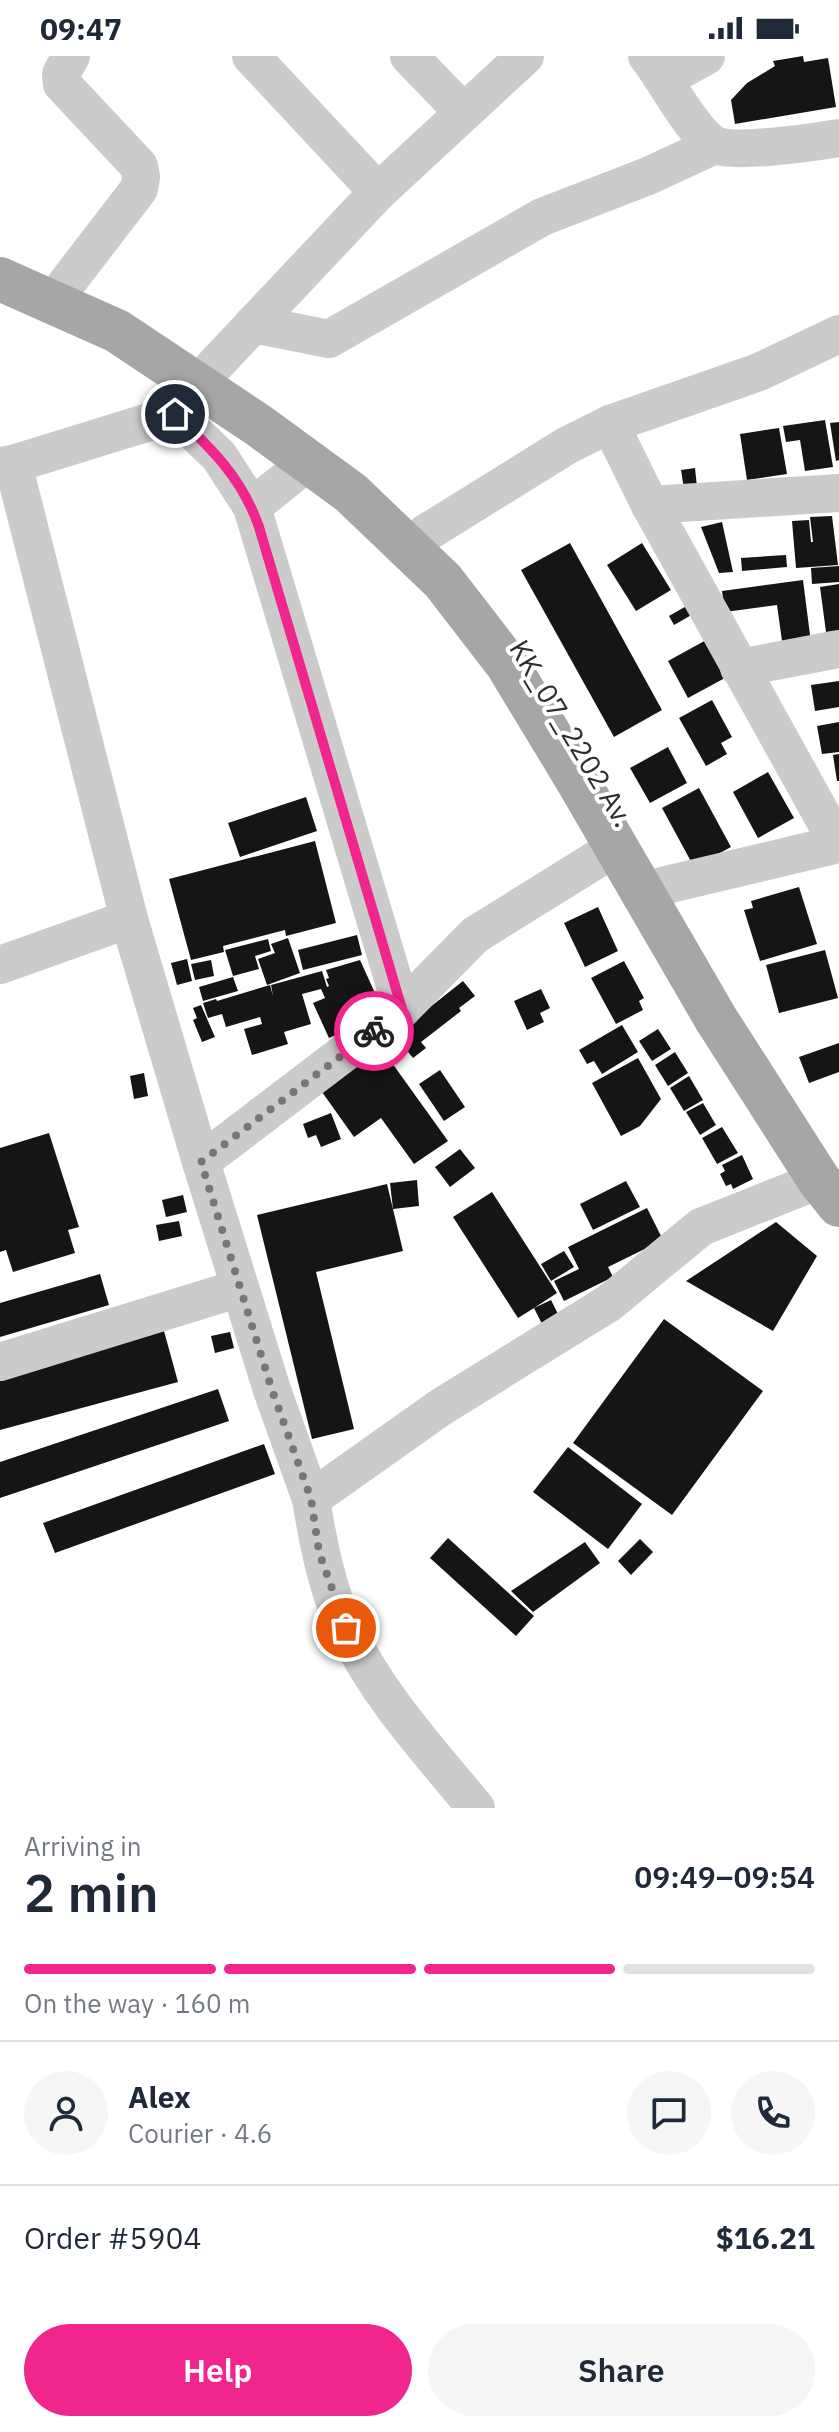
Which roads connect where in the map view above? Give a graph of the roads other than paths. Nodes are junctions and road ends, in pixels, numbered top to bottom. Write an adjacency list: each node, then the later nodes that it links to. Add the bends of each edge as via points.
1 (71, 56): 13 (street, via 61,74 62,84 139,166 141,177 139,189)
2 (251, 56): 10 (street)
3 (409, 56): 7 (street)
4 (525, 56): 7 (street)
5 (706, 56): 6 (street)
6 (656, 68): 8 (street, via 699,131)
7 (463, 112): 10 (street)
8 (715, 145): 9 (street); 14 (street, via 542,217 329,339)
9 (837, 149)
10 (378, 192): 14 (street)
11 (0, 259): 13 (main road)
12 (0, 279): 16 (main road, via 117,331)
13 (66, 284): 16 (main road, via 145,321)
14 (253, 324): 16 (street)
15 (839, 334): 17 (street, via 759,372)
16 (196, 389): 18 (main road); 19 (street); 22 (street, via 219,456); 23 (main road, KK_07_2202 Av., via 285,416)
17 (610, 424): 21 (street); 23 (street)
18 (308, 462): 22 (street); 27 (main road, via 351,493 443,581 507,664)
19 (7, 465): 29 (street)
20 (839, 493): 21 (street)
21 (650, 505): 25 (street)
22 (252, 507): 31 (street)
23 (426, 533): 28 (main road, KK_07_2202 Av., via 463,568 532,659)
24 (839, 649): 25 (street)
25 (739, 668): 26 (street)
26 (839, 844): 28 (street)
27 (615, 848): 31 (street, via 475,935); 33 (main road, via 716,1019)
28 (662, 886): 33 (main road, KK_07_2202 Av.)
29 (129, 919): 30 (street); 32 (street)
30 (0, 965)
31 (402, 1009): 32 (street)
32 (201, 1162): 34 (street)
33 (835, 1183): 36 (street, via 701,1227 609,1303 441,1407)
34 (240, 1288): 35 (street); 36 (street)
35 (0, 1362)
36 (311, 1499): 37 (street, via 319,1552 346,1628 392,1706)
37 (476, 1808)

